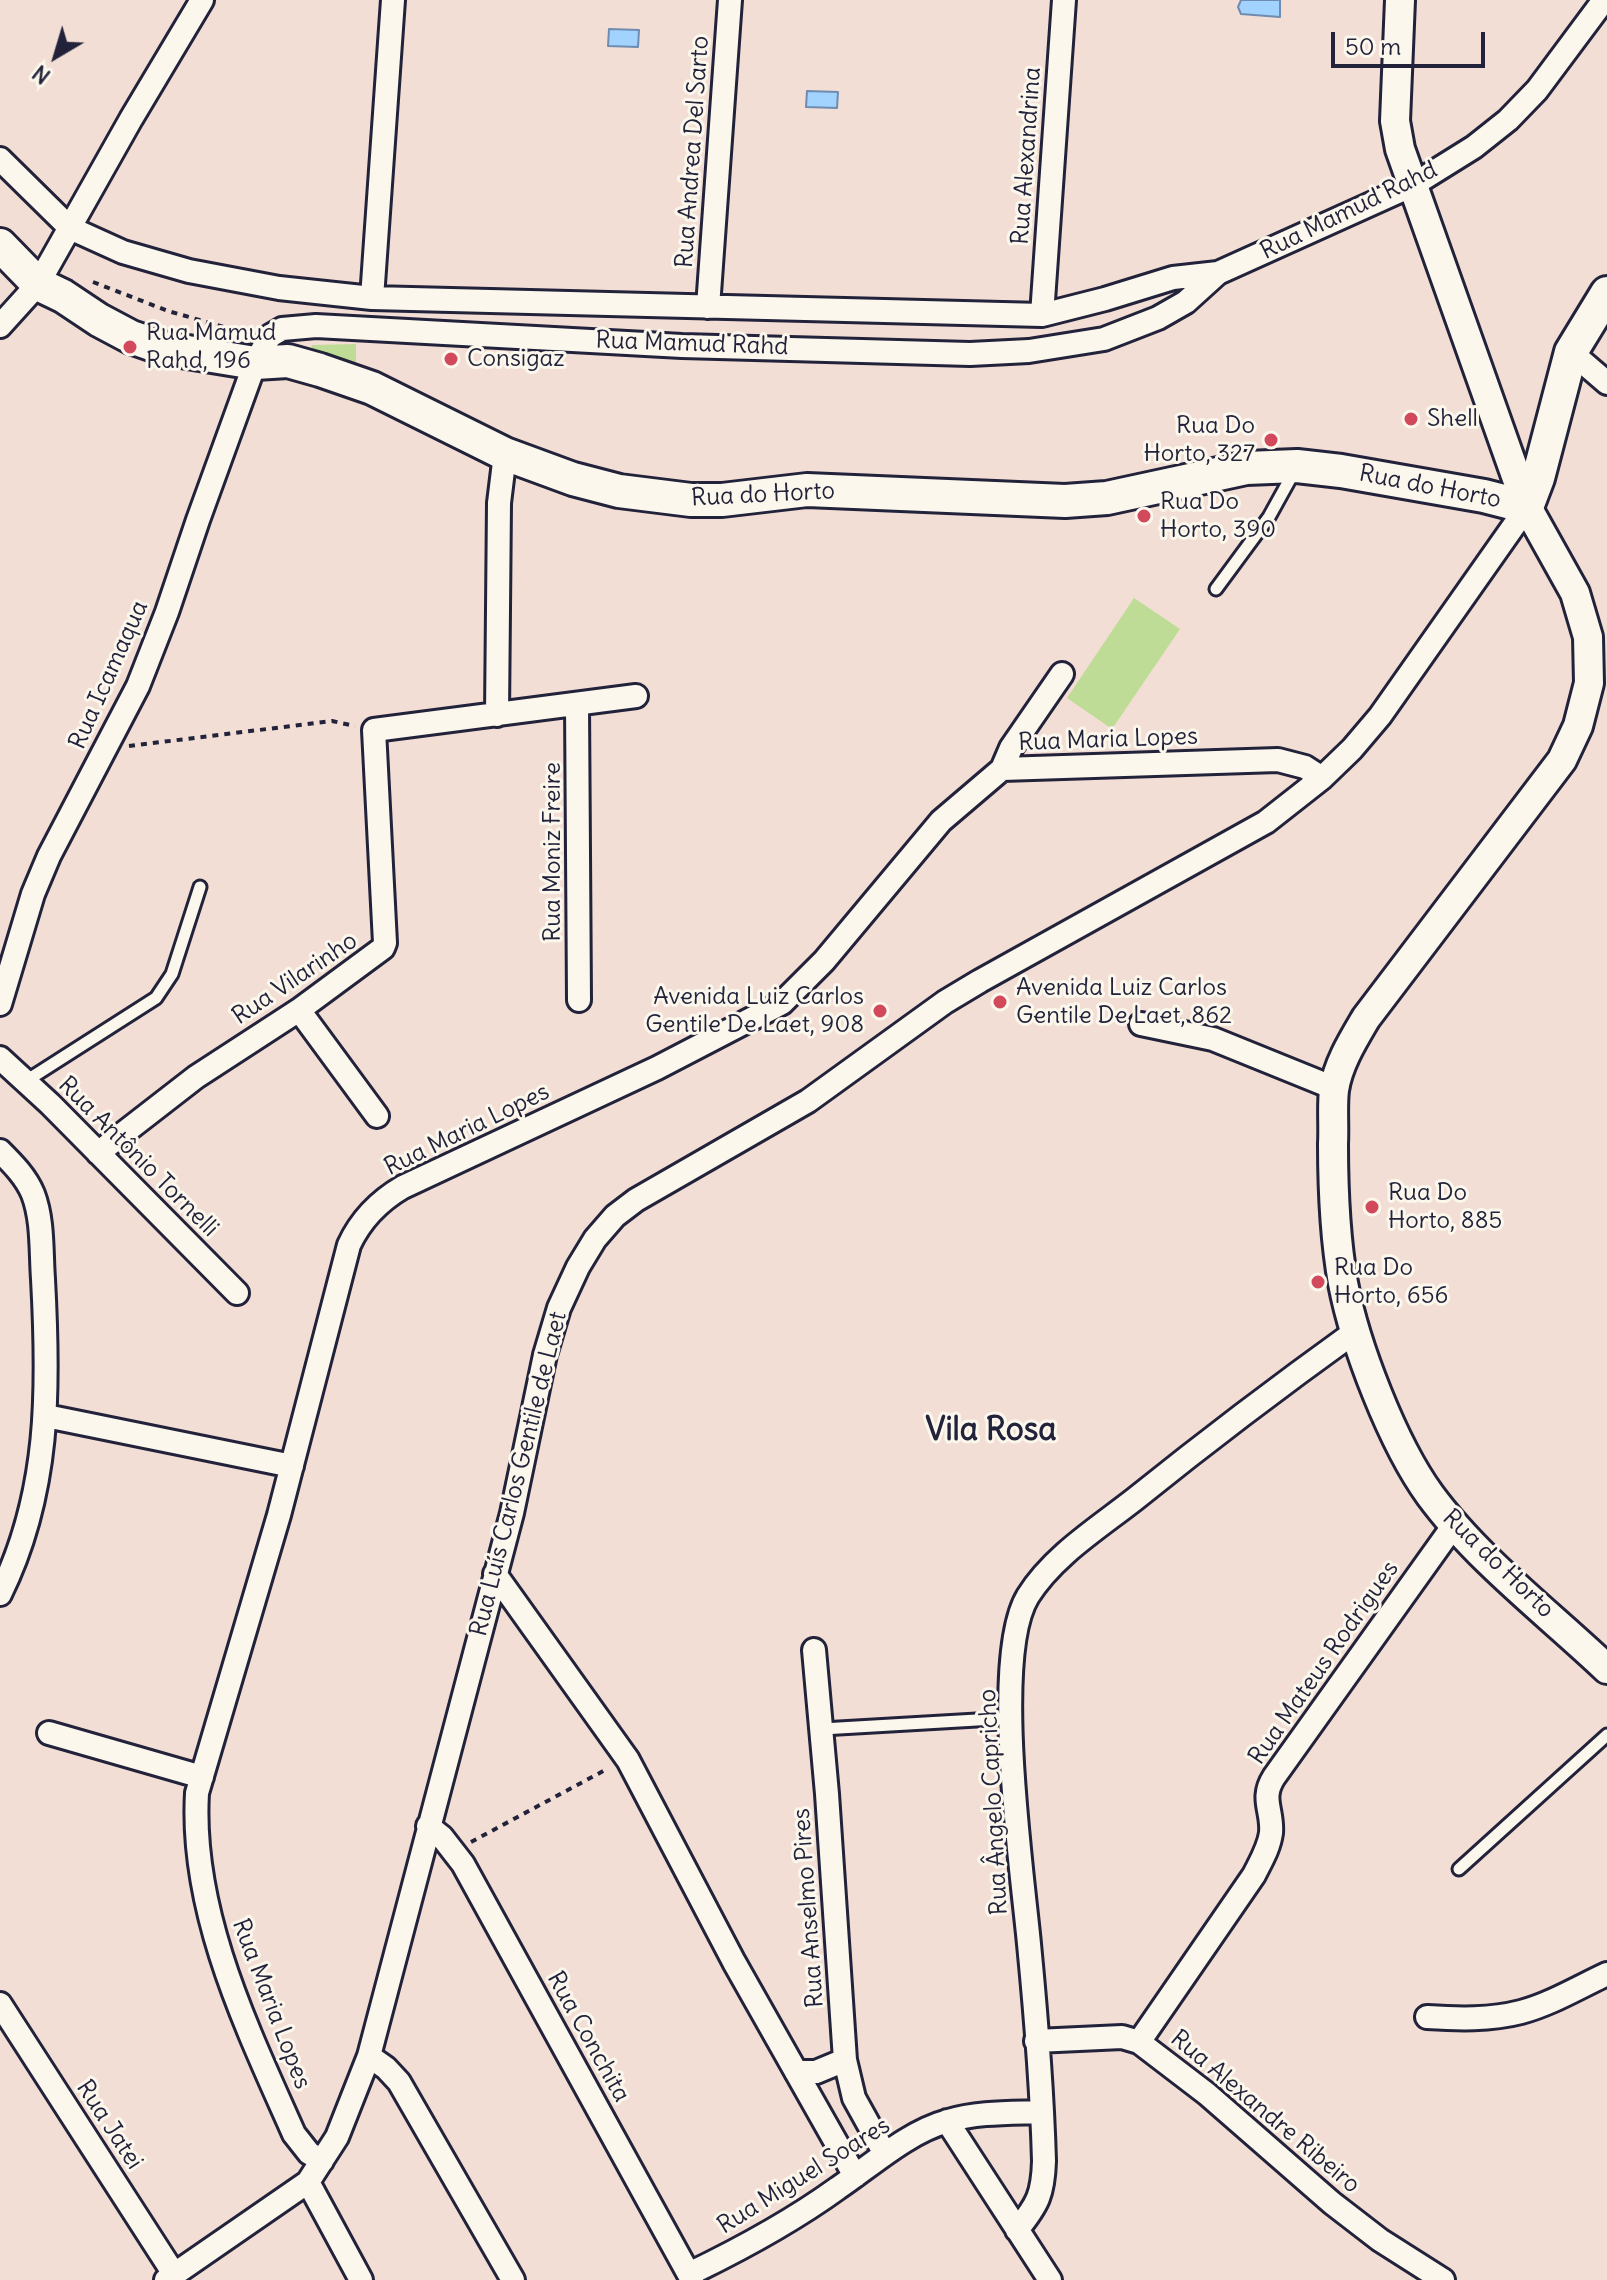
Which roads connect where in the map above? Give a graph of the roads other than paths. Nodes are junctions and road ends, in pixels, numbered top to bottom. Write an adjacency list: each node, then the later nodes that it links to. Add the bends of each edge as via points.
1 (202, 0): 9 (street)
2 (393, 0): 14 (street)
3 (730, 0): 15 (street, Rua Andrea Del Sarto)
4 (1064, 0): 16 (street, Rua Alexandrina)
5 (1400, 0): 8 (street, via 1395,121)
6 (1604, 0): 8 (street, Rua Mamud Rahd, via 1508,120)
7 (0, 159): 9 (street, Rua Mamud Rahd)
8 (1413, 185): 11 (street, Rua Mamud Rahd); 23 (street)
9 (70, 228): 12 (street); 14 (street, Rua Mamud Rahd, via 123,252 189,271)
10 (0, 245): 12 (main road)
11 (1218, 273): 16 (street, Rua Mamud Rahd, via 1173,278); 19 (street, Rua Mamud Rahd, via 1158,318 1104,339 1029,351 682,346 316,326 282,329 270,336)
12 (38, 284): 17 (street); 19 (main road, via 131,337 163,348)
13 (1607, 293): 18 (main road, Rua Luís Carlos Gentile de Laet)
14 (372, 298): 15 (street, Rua Mamud Rahd)
15 (708, 307): 16 (street, Rua Mamud Rahd)
16 (1042, 315)
17 (0, 326)
18 (1571, 352): 20 (street); 23 (main road, Rua Luís Carlos Gentile de Laet)
19 (255, 363): 21 (main road, Rua do Horto, via 288,361 372,388); 33 (street, Rua Icamaqua, via 138,686 43,868)
20 (1607, 383)
21 (505, 454): 22 (main road, Rua do Horto, via 619,491 691,500 807,490 1015,501 1093,499 1246,468); 28 (street, via 499,503)
22 (1297, 466): 23 (main road, Rua do Horto, via 1472,493); 24 (lane, via 1269,517)
23 (1527, 507): 30 (street, Rua Luís Carlos Gentile de Laet, via 1380,716); 38 (street, Rua do Horto, via 1575,593 1588,637 1589,683 1578,726 1562,760 1366,1018)
24 (1216, 589)
25 (1062, 674): 29 (street)
26 (636, 696): 27 (street)
27 (577, 704): 28 (street); 32 (street, Rua Moniz Freire)
28 (497, 715): 34 (street, Rua Vilarinho, via 374,730 385,943 379,953)
29 (1002, 769): 30 (street, Rua Maria Lopes, via 1278,760); 45 (street, Rua Maria Lopes, via 941,821 782,1003 384,1198 349,1245)
30 (1322, 778): 47 (street, Rua Luís Carlos Gentile de Laet, via 1266,822 945,1002 808,1101 615,1216 584,1258 559,1308)
31 (200, 887): 37 (lane, via 172,974 156,998)
32 (579, 1000)
33 (0, 1004)
34 (299, 1010): 39 (street); 41 (street, Rua Vilarinho, via 196,1077)
35 (1141, 1024): 38 (street, via 1213,1039)
36 (0, 1058): 37 (street, Rua Antônio Tornelli)
37 (26, 1081): 41 (street, Rua Antônio Tornelli)
38 (1334, 1088): 43 (street, Rua do Horto, via 1337,1241)
39 (377, 1116)
40 (0, 1151): 44 (street, via 26,1181 39,1219)
41 (98, 1153): 42 (street, Rua Antônio Tornelli)
42 (237, 1293)
43 (1356, 1331): 46 (street, Rua do Horto, via 1406,1456); 51 (street, Rua Ângelo Capricho, via 1253,1404 1047,1572 1020,1611)
44 (46, 1416): 45 (street); 48 (street, via 26,1533)
45 (292, 1466): 55 (street, Rua Maria Lopes)
46 (1454, 1525): 50 (street, Rua do Horto); 62 (street, Rua Mateus Rodrigues, via 1274,1777 1266,1793 1271,1822 1265,1854)
47 (495, 1574): 56 (street, Rua Luís Carlos Gentile de Laet); 65 (street, via 628,1760)
48 (0, 1594)
49 (814, 1650): 52 (street, Rua Anselmo Pires)
50 (1607, 1669)
51 (1011, 1718): 52 (lane); 61 (street, Rua Ângelo Capricho)
52 (822, 1729): 64 (street, Rua Anselmo Pires)
53 (49, 1733): 55 (street)
54 (1607, 1735): 57 (lane)
55 (202, 1777): 69 (street, Rua Maria Lopes, via 195,1835 218,1942 294,2134)
56 (428, 1826): 63 (street, Rua Luís Carlos Gentile de Laet); 74 (street, Rua Conchita, via 454,1852 502,1934)
57 (1459, 1869)
58 (1607, 1974): 60 (street, via 1519,2013)
59 (0, 2004): 73 (street, Rua Jatei)
60 (1427, 2017)
61 (1036, 2041): 62 (street, Rua Alexandre Ribeiro, via 1122,2037); 66 (street, Rua Ângelo Capricho)
62 (1139, 2042): 78 (street, Rua Alexandre Ribeiro, via 1332,2203)
63 (369, 2056): 69 (street, Rua Luís Carlos Gentile de Laet); 76 (street, via 399,2082)
64 (845, 2060): 65 (street, via 816,2072); 68 (street, Rua Anselmo Pires, via 854,2098)
65 (796, 2072): 70 (street)
66 (1040, 2112): 67 (street, Rua Miguel Soares); 72 (street, Rua Ângelo Capricho, via 1041,2194)
67 (947, 2121): 68 (street, Rua Miguel Soares); 72 (street)
68 (885, 2154): 70 (street, Rua Miguel Soares)
69 (322, 2161): 71 (street, Rua Luís Carlos Gentile de Laet)
70 (855, 2176): 74 (street, Rua Miguel Soares, via 750,2245)
71 (308, 2182): 73 (street, Rua Luís Carlos Gentile de Laet); 75 (street)
72 (1017, 2230): 77 (street)
73 (170, 2277)
74 (690, 2277)
75 (361, 2280)
76 (513, 2280)
77 (1050, 2280)
78 (1443, 2280)

